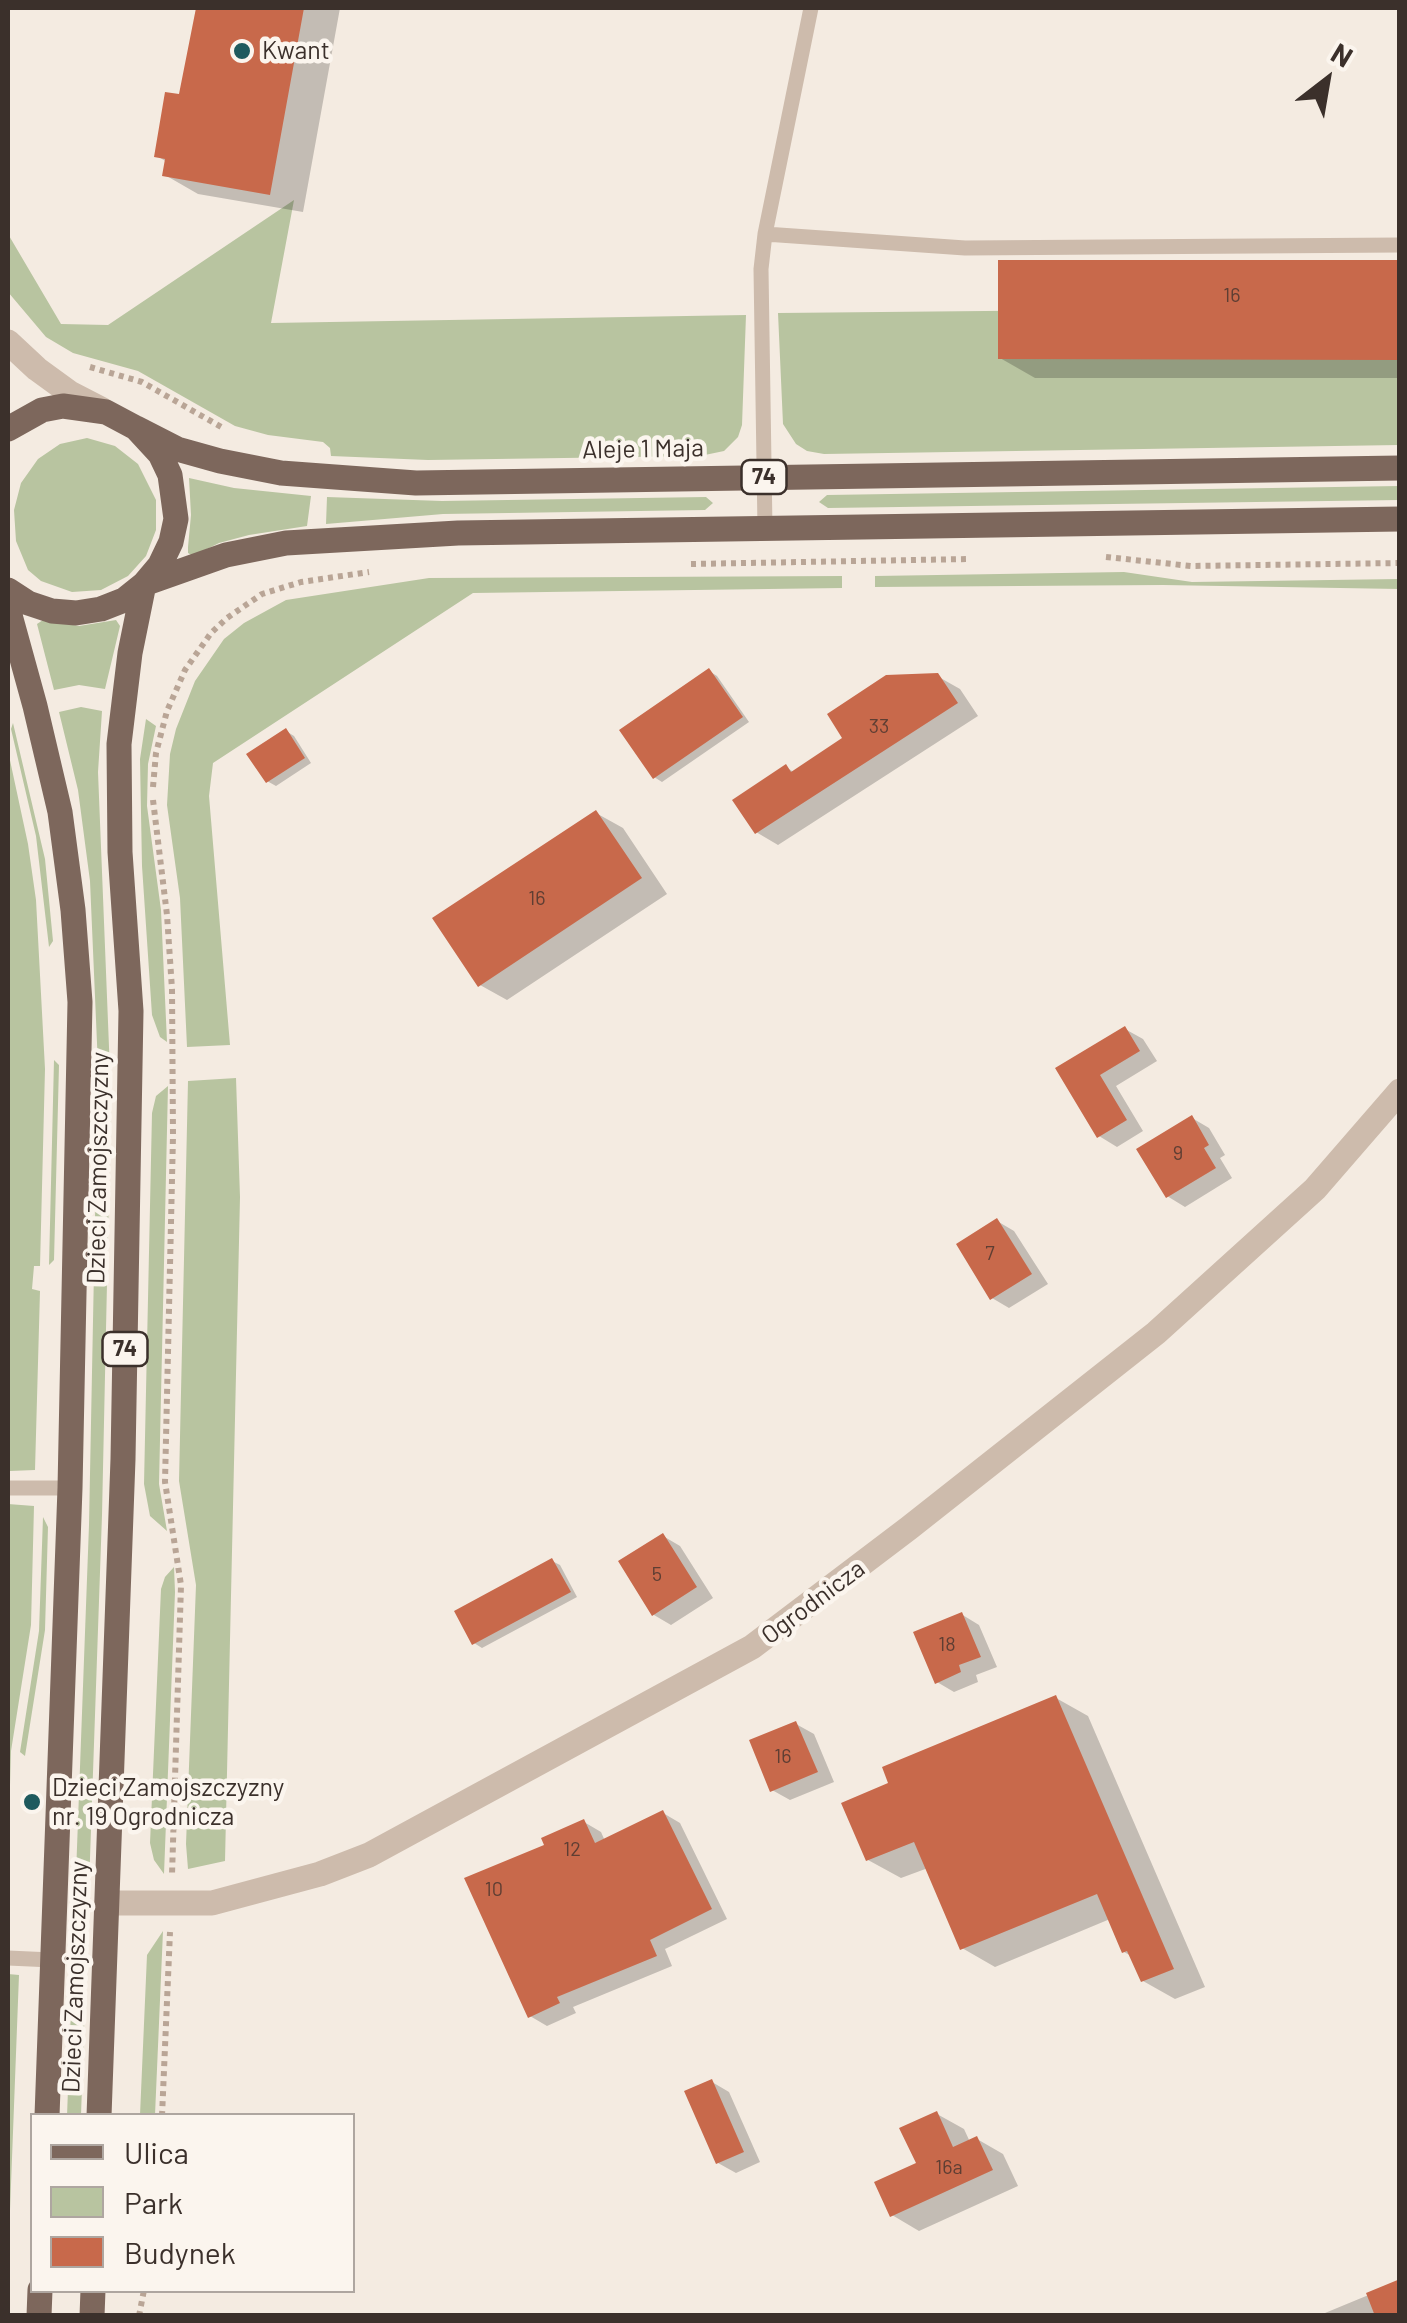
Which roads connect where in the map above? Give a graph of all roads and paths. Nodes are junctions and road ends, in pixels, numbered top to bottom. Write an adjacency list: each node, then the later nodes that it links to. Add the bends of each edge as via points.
1 (811, 8): 2 (lane)
2 (764, 234): 3 (lane, via 965,248); 9 (lane)
3 (1400, 245)
4 (8, 342): 5 (street, via 36,369)
5 (106, 412): 6 (main road, 74); 7 (main road, 74, via 63,406)
6 (136, 428): 9 (main road, Aleje 1 Maja / 74, via 220,461 347,479); 17 (main road, 74, via 160,454 175,497 171,542)
7 (8, 429)
8 (1400, 468): 9 (main road, Aleje 1 Maja / 74)
9 (766, 477): 11 (lane)
10 (1400, 520): 11 (main road, 74)
11 (765, 528): 17 (main road, 74, via 286,543)
12 (1091, 557): 14 (path, via 1191,566)
13 (974, 559): 15 (path)
14 (1400, 563)
15 (687, 564)
16 (375, 571): 23 (path, via 282,587 226,618 185,670 156,753 153,799 172,1008 165,1482 181,1586)
17 (144, 584): 18 (main road, 74, via 124,600 76,613 28,603); 24 (main road, Dzieci Zamojszczyzny / 74, via 118,780 131,1048)
18 (8, 590)
19 (8, 608): 22 (main road, Dzieci Zamojszczyzny / 74, via 60,812 80,1002)
20 (1400, 1091): 23 (street, Ogrodnicza, via 1315,1189 1156,1333 752,1647 369,1855 212,1902)
21 (8, 1488): 22 (lane)
22 (70, 1488): 26 (main road, Dzieci Zamojszczyzny / 74)
23 (171, 1902): 24 (street, Ogrodnicza); 29 (path)
24 (108, 1903): 28 (main road, Dzieci Zamojszczyzny / 74)
25 (8, 1958): 26 (lane)
26 (52, 1960): 27 (main road, Dzieci Zamojszczyzny / 74)
27 (46, 2113)
28 (100, 2113)
29 (162, 2113)

